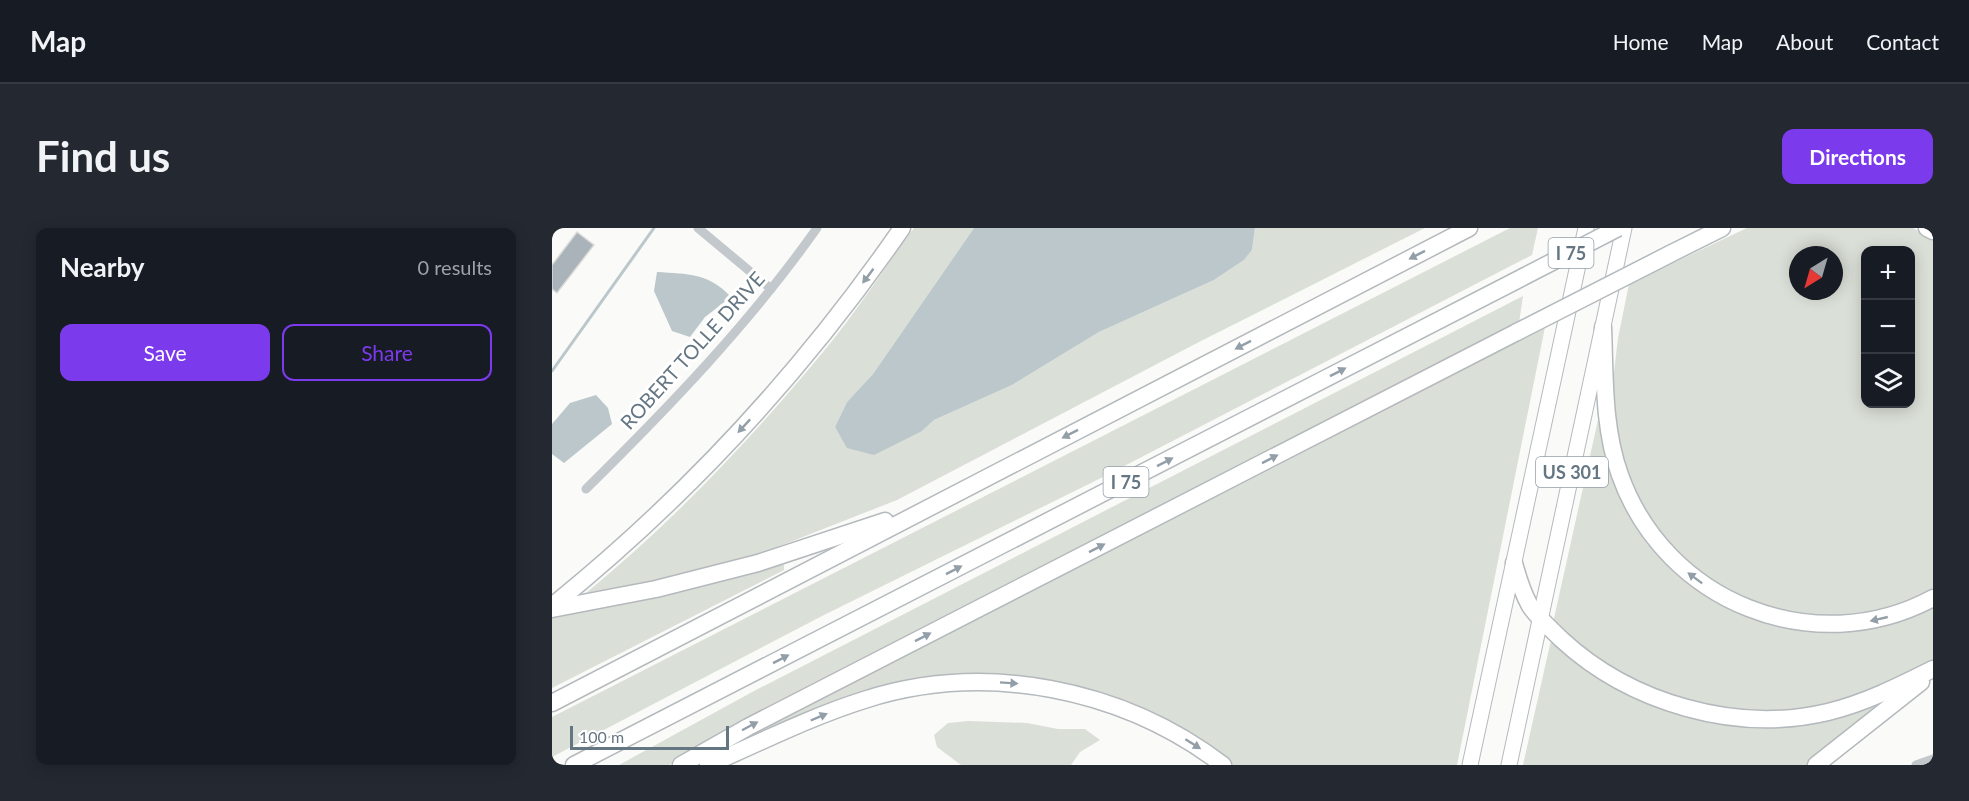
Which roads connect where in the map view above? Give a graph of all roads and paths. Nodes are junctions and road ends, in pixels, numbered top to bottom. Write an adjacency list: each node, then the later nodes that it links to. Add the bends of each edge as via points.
1 (698, 228): 11 (street)
2 (817, 228): 11 (street, ROBERT TOLLE DRIVE)
3 (902, 228): 17 (highway, one-way to 17, via 843,310 752,417 682,491)
4 (1469, 228): 14 (highway, one-way to 14)
5 (1586, 228): 15 (main road, US 301)
6 (1618, 228): 20 (highway, I 75, one-way to 6, bridge)
7 (1624, 228): 12 (main road, US 301)
8 (1722, 228): 25 (highway, one-way to 8, bridge, via 748,727)
9 (1927, 228): 10 (highway)
10 (1933, 231)
11 (771, 290): 13 (street, ROBERT TOLLE DRIVE, via 659,416)
12 (1603, 327): 16 (highway, one-way to 12, via 1881,619 1812,624 1780,620 1746,609 1688,574 1645,525 1621,477 1607,418); 18 (main road, US 301)
13 (586, 489)
14 (934, 505): 17 (highway, via 758,563 656,589); 21 (highway)
15 (1514, 563): 18 (highway, via 1526,599); 28 (main road, US 301)
16 (1933, 598)
17 (552, 607)
18 (1541, 618): 19 (highway, via 1585,659 1616,679 1649,696 1728,716 1785,718 1827,712 1866,701); 29 (main road, US 301)
19 (1933, 670): 30 (highway)
20 (729, 686): 23 (highway, I 75); 24 (highway)
21 (552, 703)
22 (1933, 759): 31 (street)
23 (574, 765)
24 (596, 765)
25 (681, 765)
26 (708, 765): 27 (highway, one-way to 27, via 865,699 928,686 982,682 1043,687 1119,707 1174,733)
27 (1223, 765)
28 (1470, 765)
29 (1509, 765)
30 (1816, 765)
31 (1916, 765)

